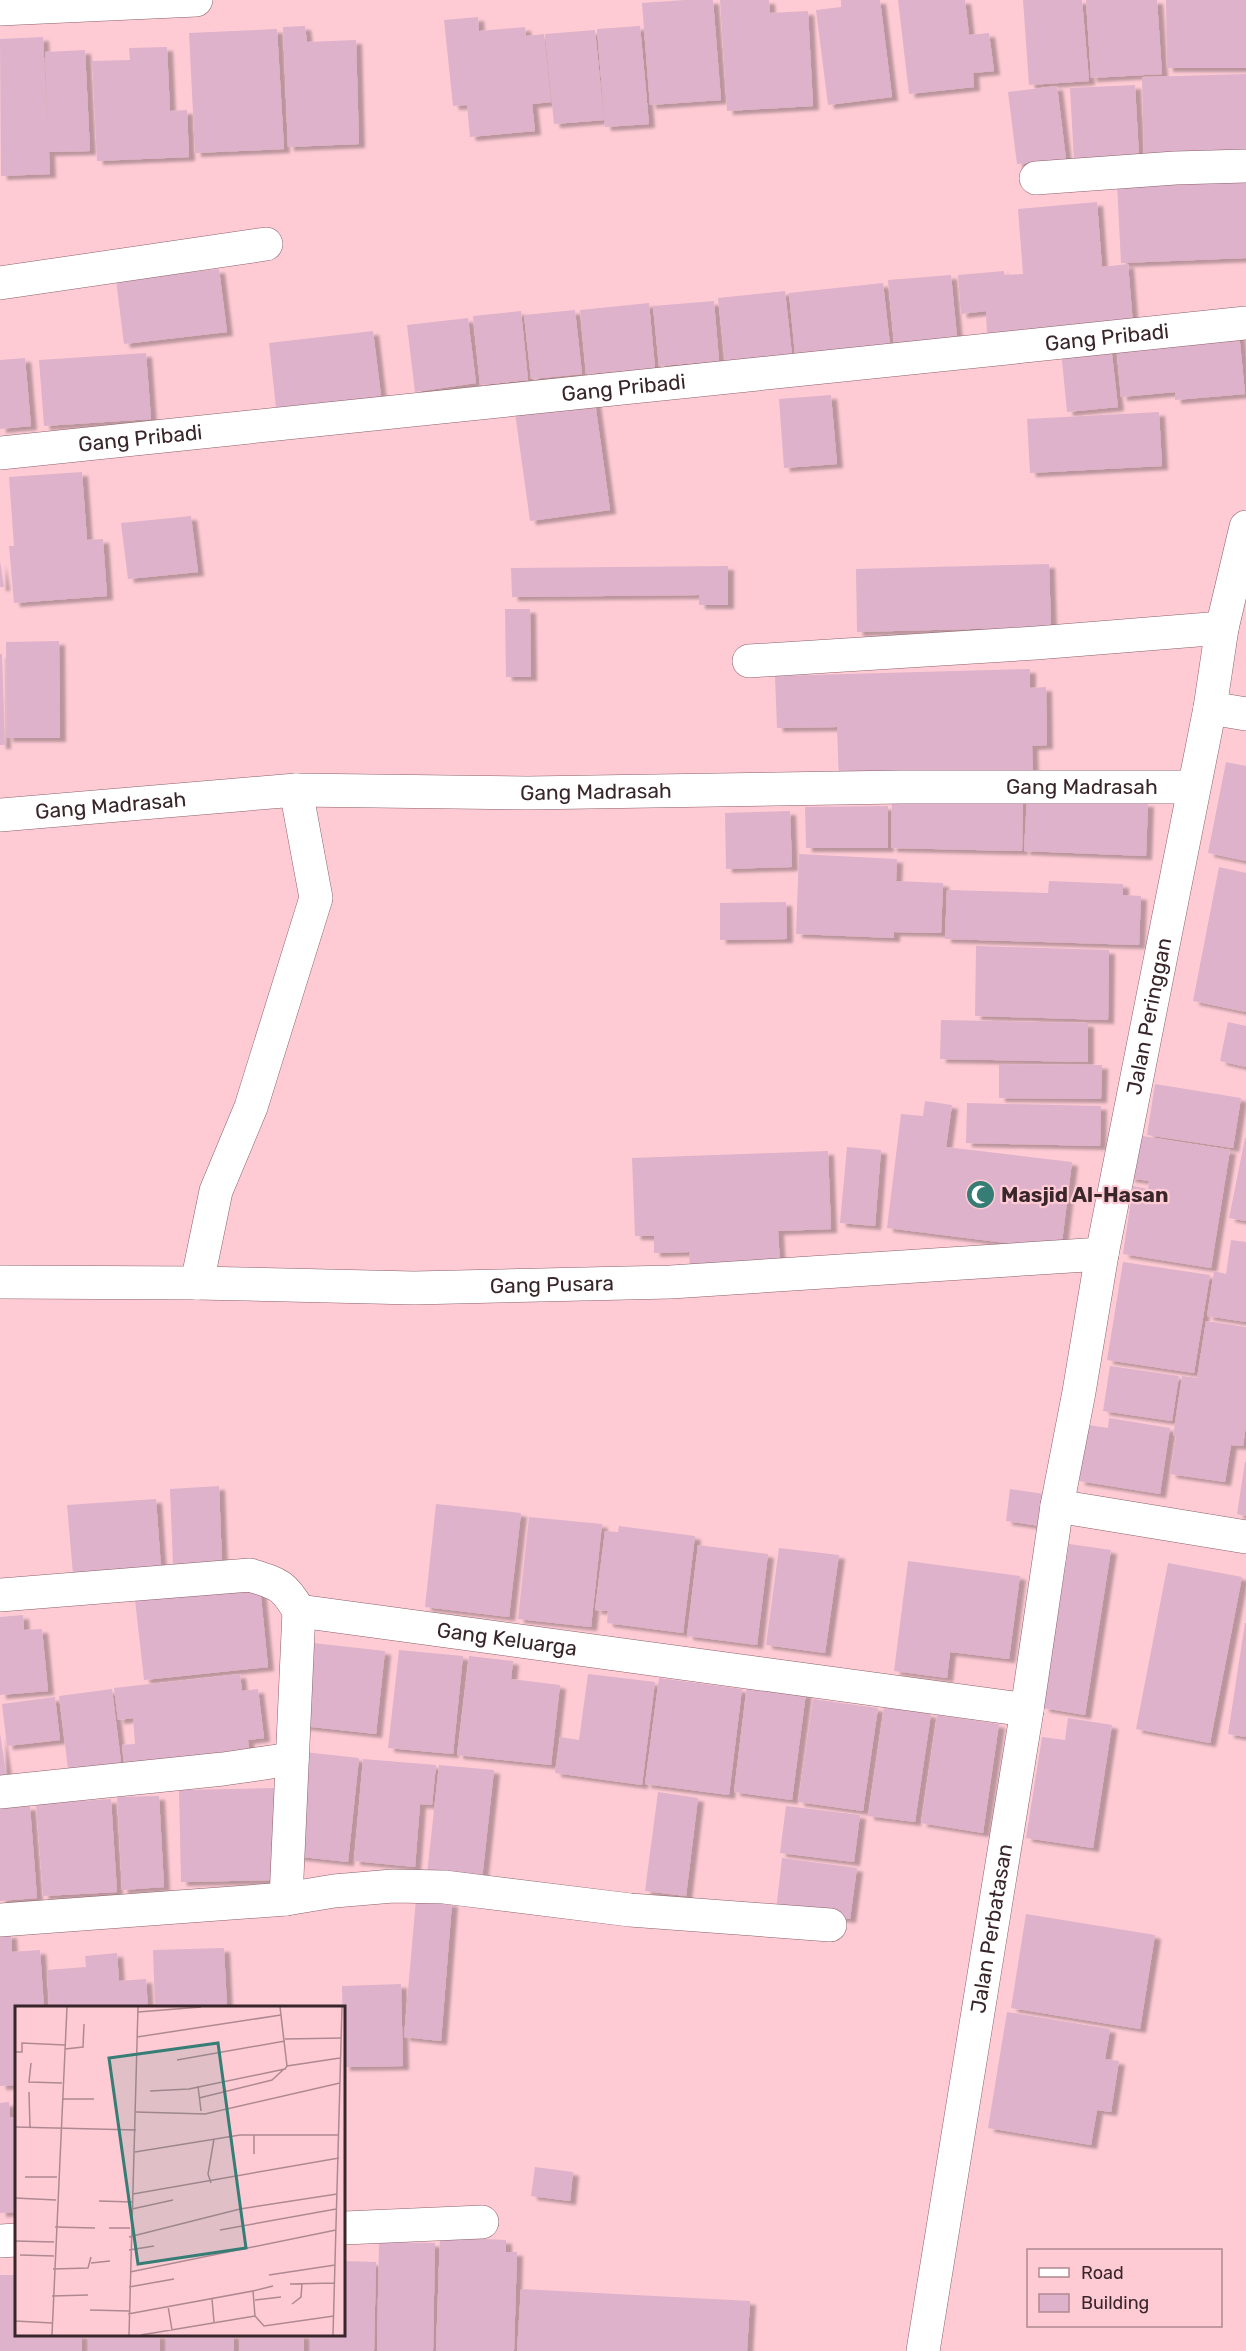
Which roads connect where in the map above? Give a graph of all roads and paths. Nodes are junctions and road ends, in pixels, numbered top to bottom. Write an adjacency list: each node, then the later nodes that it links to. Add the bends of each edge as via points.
1 (196, 0): 2 (street)
2 (0, 9)
3 (1246, 166): 4 (street)
4 (1036, 178)
5 (266, 244): 6 (street)
6 (0, 283)
7 (1246, 323): 8 (street, Gang Pribadi)
8 (0, 453)
9 (1246, 527): 10 (street, Jalan Peringgan)
10 (1222, 628): 11 (street); 12 (street, Jalan Peringgan)
11 (749, 661)
12 (1210, 708): 13 (street); 14 (street, Jalan Peringgan)
13 (1246, 714)
14 (1193, 788): 15 (street, Gang Madrasah, via 901,787 528,794); 17 (street, Jalan Peringgan)
15 (296, 790): 16 (street, Gang Madrasah); 19 (street, via 316,898 251,1107 216,1191)
16 (0, 815)
17 (1102, 1254): 19 (street, Gang Pusara, via 671,1282 414,1288); 20 (street, Jalan Peringgan)
18 (0, 1282): 19 (street, Gang Pusara)
19 (197, 1283)
20 (1057, 1506): 21 (street); 24 (street, Jalan Perbatasan)
21 (1246, 1537)
22 (0, 1595): 23 (street, via 250,1575 288,1591)
23 (299, 1611): 24 (street, Gang Keluarga); 25 (street)
24 (1027, 1710): 32 (street, Jalan Perbatasan)
25 (292, 1759): 26 (street); 27 (street)
26 (0, 1792)
27 (286, 1899): 28 (street); 29 (street, via 393,1886 444,1887 630,1910)
28 (0, 1920)
29 (830, 1925)
30 (482, 2222): 31 (street)
31 (345, 2228)
32 (923, 2351)

